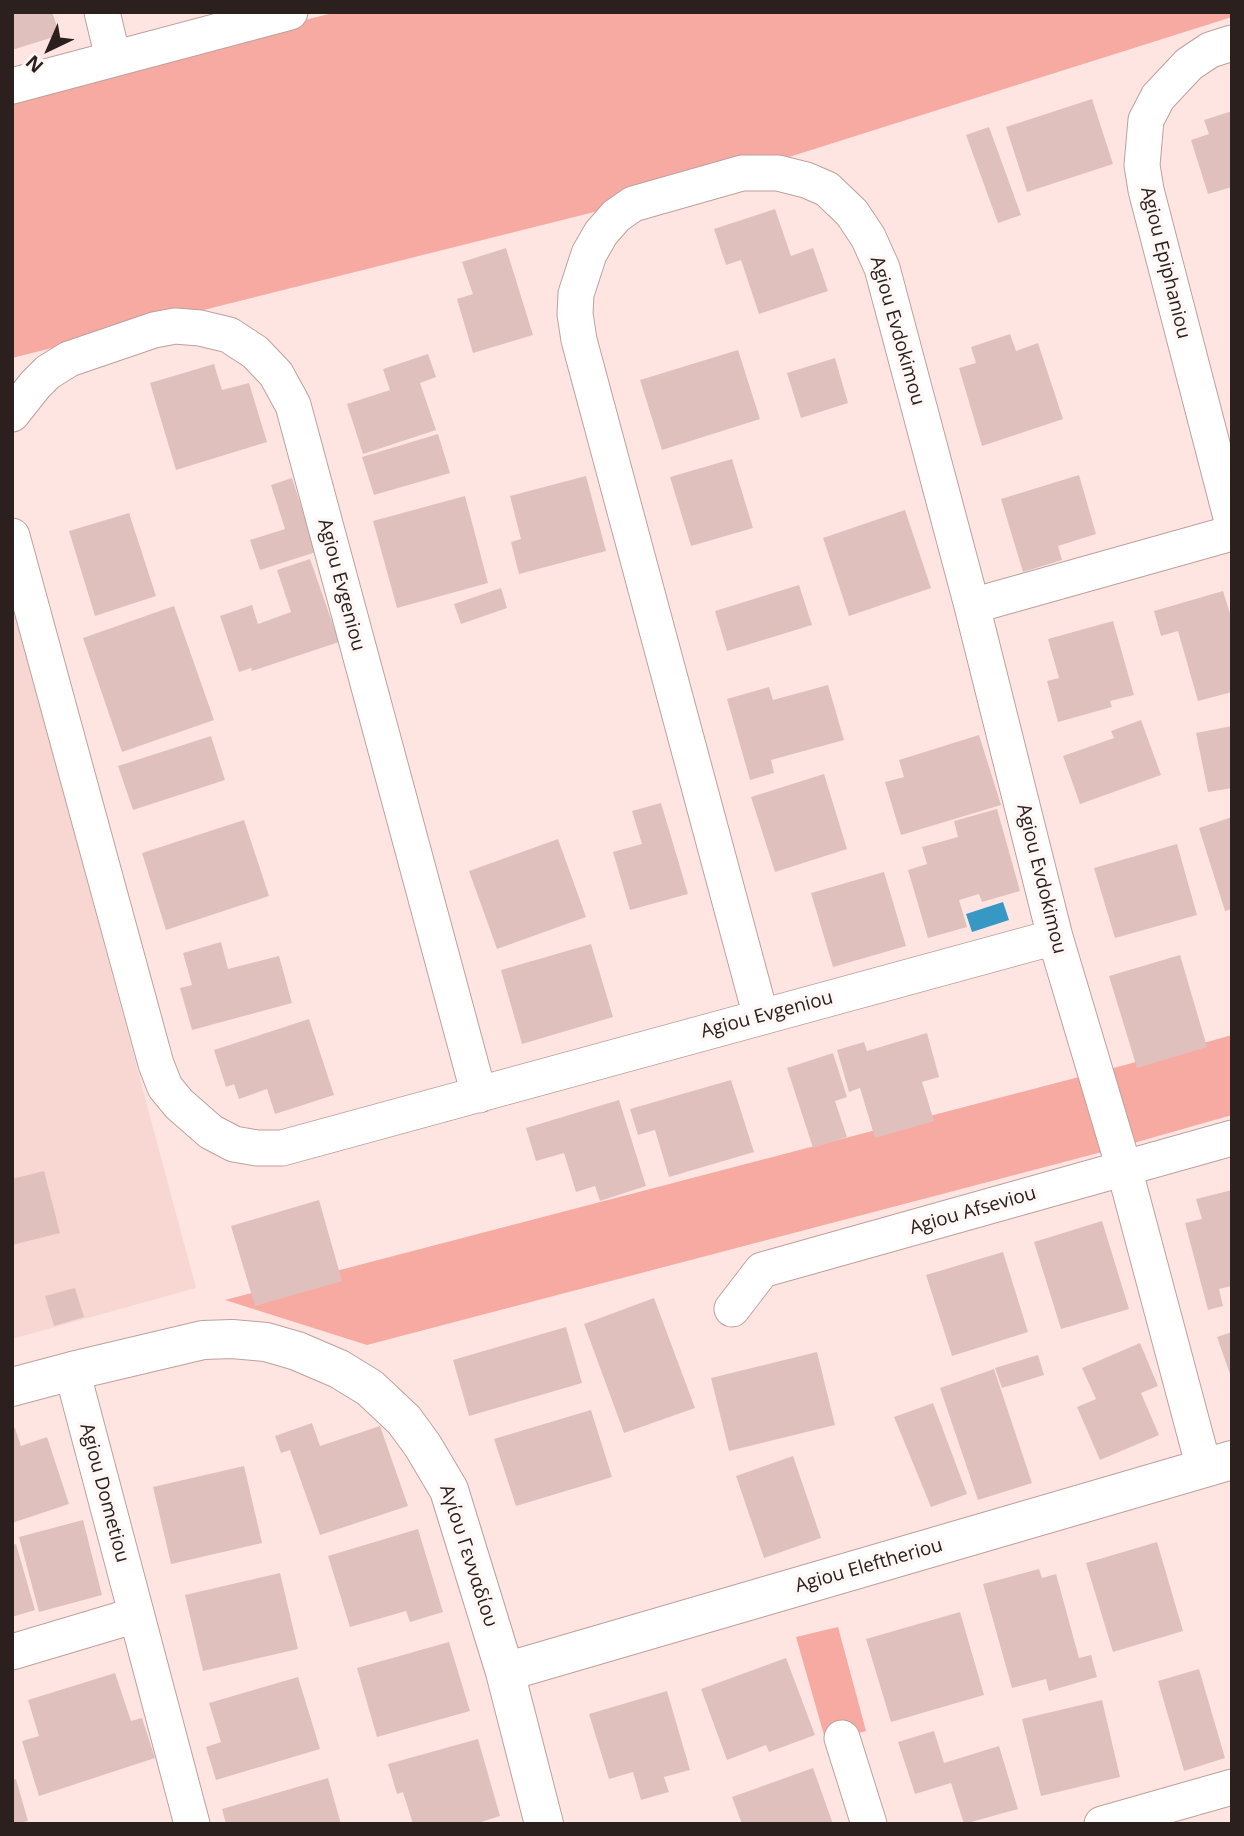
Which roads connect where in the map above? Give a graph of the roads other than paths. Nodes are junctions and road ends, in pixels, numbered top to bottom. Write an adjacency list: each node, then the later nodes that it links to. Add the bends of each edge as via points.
1 (102, 12): 4 (street)
2 (290, 12): 4 (street)
3 (1232, 43): 7 (street, Agiou Epiphaniou, via 1189,64 1158,97 1146,120 1142,165)
4 (113, 58): 5 (street)
5 (12, 86)
6 (12, 414): 13 (street, Agiou Evgeniou, via 48,372 69,359 176,326 229,335 255,352 275,374 293,405)
7 (1232, 521)
8 (1232, 533): 10 (street)
9 (12, 537): 13 (street, Agiou Evgeniou, via 165,1087 211,1132 234,1144 257,1148 282,1148)
10 (972, 606): 11 (street, Agiou Evdokimou); 12 (street, Agiou Evdokimou, via 882,268 852,213 827,189 806,180 778,173 742,173 633,204 616,216 601,233 581,276 575,304 579,340)
11 (1055, 937): 12 (street, Agiou Evgeniou); 15 (street, Agiou Evdokimou)
12 (761, 1017): 13 (street, Agiou Evgeniou)
13 (480, 1095)
14 (1232, 1138): 15 (street, Agiou Afseviou)
15 (1124, 1168): 16 (street, Agiou Afseviou, via 762,1270); 19 (street, Agiou Evdokimou)
16 (732, 1309)
17 (72, 1371): 18 (street, Αγίου Γενναδίου); 20 (street, Agiou Dometiou); 22 (street, Αγίου Γενναδίου, via 203,1340 232,1339 266,1342 297,1352 370,1388 404,1420 449,1490)
18 (12, 1387)
19 (1218, 1464): 22 (street, Agiou Eleftheriou)
20 (136, 1615): 21 (street); 25 (street, Agiou Dometiou)
21 (12, 1652)
22 (505, 1672): 26 (street, Αγίου Γενναδίου)
23 (842, 1738): 27 (street)
24 (1232, 1787): 28 (street)
25 (192, 1824)
26 (544, 1824)
27 (869, 1824)
28 (1102, 1824)

